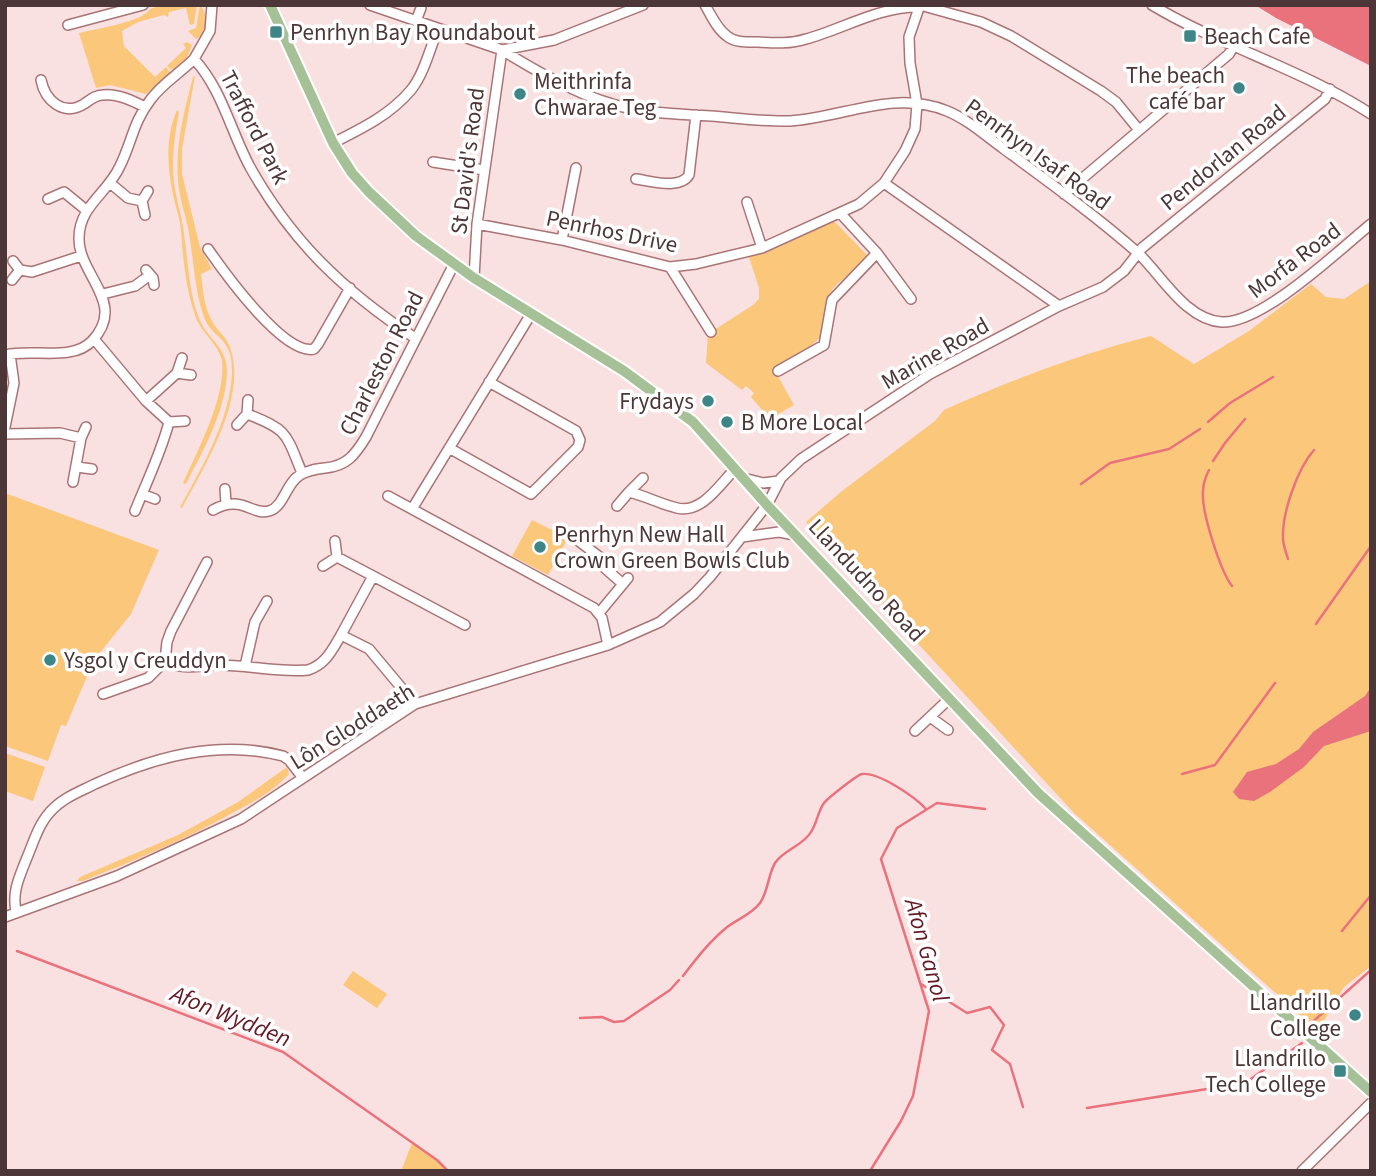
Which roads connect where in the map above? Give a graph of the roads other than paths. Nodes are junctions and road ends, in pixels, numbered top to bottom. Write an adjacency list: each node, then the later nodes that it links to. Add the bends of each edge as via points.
1 (143, 5): 11 (street)
2 (212, 5): 15 (street, Trafford Park, via 210,31)
3 (270, 5): 23 (main road, Llandudno Road)
4 (370, 5): 10 (street)
5 (643, 5): 14 (street, via 554,40)
6 (705, 5): 9 (street, via 726,36 757,42 805,40 881,13)
7 (1152, 5): 13 (street)
8 (423, 6): 10 (street)
9 (920, 6): 18 (street, via 909,37); 22 (street, via 981,22 1011,36 1101,90)
10 (416, 21): 12 (street)
11 (68, 25)
12 (438, 29): 14 (street); 23 (street, via 412,89 389,111)
13 (1233, 47): 17 (street); 22 (street)
14 (502, 50): 21 (street, Penrhyn Isaf Road, via 536,72 606,102 657,113); 26 (street, St David's Road)
15 (194, 60): 19 (street); 53 (street, Trafford Park, via 212,80 267,196 305,248)
16 (41, 80): 19 (street, via 49,101 60,107 72,108 103,94)
17 (1330, 89): 20 (street); 44 (street, Pendorlan Road, via 1325,99)
18 (918, 104): 21 (street, Penrhyn Isaf Road, via 883,103 791,121); 29 (street, Penrhos Drive, via 911,141); 31 (street, Penrhyn Isaf Road, via 964,120)
19 (145, 107): 28 (street)
20 (1371, 114)
21 (696, 115): 27 (street, via 685,181)
22 (1139, 130): 31 (street)
23 (333, 144): 47 (main road, Llandudno Road, via 369,192)
24 (433, 162): 26 (street)
25 (576, 168): 40 (street)
26 (484, 170): 38 (street, St David's Road)
27 (640, 182)
28 (110, 183): 33 (street, via 132,200); 35 (street)
29 (884, 183): 36 (street, Penrhos Drive); 56 (street)
30 (148, 191): 33 (street)
31 (1064, 194): 44 (street, Penrhyn Isaf Road)
32 (48, 199): 35 (street, via 64,187)
33 (142, 201): 37 (street)
34 (747, 202): 41 (street)
35 (86, 209): 45 (street, via 79,234)
36 (840, 213): 41 (street, Penrhos Drive); 43 (street)
37 (145, 215)
38 (477, 224): 40 (street, Penrhos Drive); 50 (street, St David's Road)
39 (1371, 225): 44 (street, Morfa Road, via 1294,286 1238,321 1203,317)
40 (562, 240): 48 (street, Penrhos Drive)
41 (762, 248): 48 (street, Penrhos Drive)
42 (208, 249): 53 (street, via 243,298 303,349 318,344)
43 (877, 253): 55 (street); 63 (street, via 832,300 824,345)
44 (1138, 254): 56 (street, Marine Road, via 1103,287)
45 (81, 257): 49 (street, via 32,272); 54 (street)
46 (13, 261): 49 (street)
47 (454, 264): 50 (main road, Llandudno Road); 59 (street, Charleston Road)
48 (670, 267): 58 (street)
49 (20, 270): 51 (street)
50 (474, 278): 57 (main road, Llandudno Road)
51 (12, 280)
52 (154, 285): 54 (street, via 148,272 135,286)
53 (350, 288): 59 (street, Trafford Park)
54 (103, 294): 60 (street, via 105,315)
55 (911, 299)
56 (1059, 306): 83 (street, Marine Road, via 930,374 801,459)
57 (531, 313): 66 (street); 81 (main road, Llandudno Road, via 662,397 693,422)
58 (711, 332)
59 (415, 338): 80 (street, Charleston Road, via 353,457 342,465)
60 (94, 339): 61 (street, via 71,352); 68 (street)
61 (7, 355): 73 (street, via 14,383)
62 (182, 358): 64 (street)
63 (778, 371)
64 (177, 373): 65 (street); 68 (street)
65 (191, 375)
66 (489, 382): 77 (street); 77 (street, via 576,431 578,447 531,494)
67 (248, 400): 69 (street)
68 (146, 401): 71 (street)
69 (247, 414): 72 (street); 80 (street, via 286,435)
70 (185, 421): 71 (street)
71 (169, 422): 87 (street)
72 (237, 425)
73 (5, 427)
74 (86, 427): 76 (street)
75 (5, 434): 76 (street, via 60,433)
76 (81, 438): 78 (street)
77 (449, 449): 93 (street)
78 (77, 467): 79 (street); 84 (street)
79 (92, 469)
80 (302, 473): 90 (street, via 272,510)
81 (739, 473): 83 (street, via 763,483); 86 (street, via 703,502 686,509); 91 (main road, Llandudno Road)
82 (643, 478): 86 (street)
83 (779, 481): 91 (street, Marine Road)
84 (73, 482)
85 (225, 489): 90 (street)
86 (629, 492): 92 (street)
87 (142, 494): 89 (street); 95 (street)
88 (388, 496): 93 (street)
89 (155, 499)
90 (226, 503): 94 (street)
91 (767, 505): 96 (main road, Llandudno Road); 97 (street, Lôn Gloddaeth)
92 (618, 506)
93 (412, 509): 105 (street)
94 (213, 510)
95 (135, 511)
96 (795, 535): 97 (street); 112 (main road, Llandudno Road)
97 (742, 537): 108 (street, Lôn Gloddaeth, via 677,610)
98 (576, 539): 105 (street, via 626,581)
99 (335, 541): 100 (street)
100 (337, 557): 102 (street); 103 (street)
101 (207, 562): 109 (street, via 166,642)
102 (323, 566)
103 (373, 576): 106 (street); 107 (street)
104 (267, 601): 110 (street, via 255,622)
105 (599, 613): 108 (street)
106 (465, 625)
107 (341, 635): 110 (street, via 316,668); 113 (street, via 369,649)
108 (608, 645): 113 (street, Lôn Gloddaeth)
109 (165, 661): 110 (street, via 181,667); 111 (street, via 148,678)
110 (245, 666)
111 (103, 694)
112 (949, 699): 114 (street); 120 (main road, Llandudno Road, via 1038,793)
113 (415, 704): 117 (street, Lôn Gloddaeth)
114 (930, 718): 115 (street); 116 (street)
115 (948, 730)
116 (915, 731)
117 (303, 778): 118 (street, Lôn Gloddaeth, via 203,838 117,876); 118 (street, via 283,756 201,751 144,764 83,790 60,802 40,826 18,879 13,897)
118 (16, 911): 119 (street, Lôn Gloddaeth)
119 (5, 917)
120 (1371, 1091)
121 (1371, 1103): 122 (street)
122 (1305, 1170)

